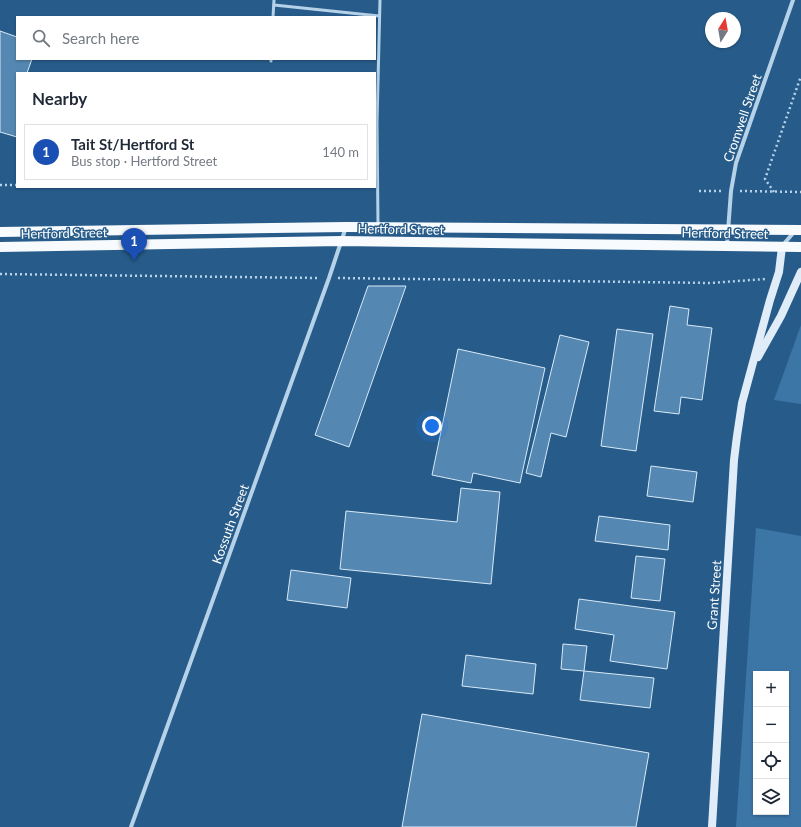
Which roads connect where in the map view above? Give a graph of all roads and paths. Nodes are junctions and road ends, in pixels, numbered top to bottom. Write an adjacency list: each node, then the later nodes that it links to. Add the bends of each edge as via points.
1 (274, 0): 4 (lane)
2 (380, 0): 6 (lane)
3 (793, 0): 11 (street, Cromwell Street, via 736,163)
4 (274, 5): 5 (lane); 6 (lane)
5 (273, 16)
6 (379, 16): 15 (lane)
7 (801, 76): 12 (path, via 765,179)
8 (0, 185): 9 (path)
9 (16, 185)
10 (699, 191): 11 (path)
11 (731, 191): 12 (path); 16 (street, Cromwell Street)
12 (774, 192): 13 (path)
13 (801, 192)
14 (346, 227): 15 (main road, Hertford Street); 17 (main road, Hertford Street); 19 (street, Kossuth Street)
15 (378, 227): 16 (main road, Hertford Street)
16 (729, 230): 18 (main road, Hertford Street); 20 (street, Cromwell Street)
17 (0, 232)
18 (798, 232): 21 (street)
19 (341, 241): 20 (main road, Hertford Street); 23 (main road, Hertford Street); 26 (street, Kossuth Street)
20 (727, 246): 21 (main road, Hertford Street)
21 (782, 247): 22 (main road, Hertford Street); 27 (street, Grant Street)
22 (801, 247)
23 (0, 248)
24 (801, 272): 28 (street, Grant Street)
25 (0, 274): 26 (path)
26 (329, 278): 27 (path, via 711,283); 29 (street, Kossuth Street)
27 (777, 280): 28 (street, Grant Street)
28 (753, 367): 30 (street, Grant Street, via 736,436)
29 (131, 827)
30 (712, 827)

